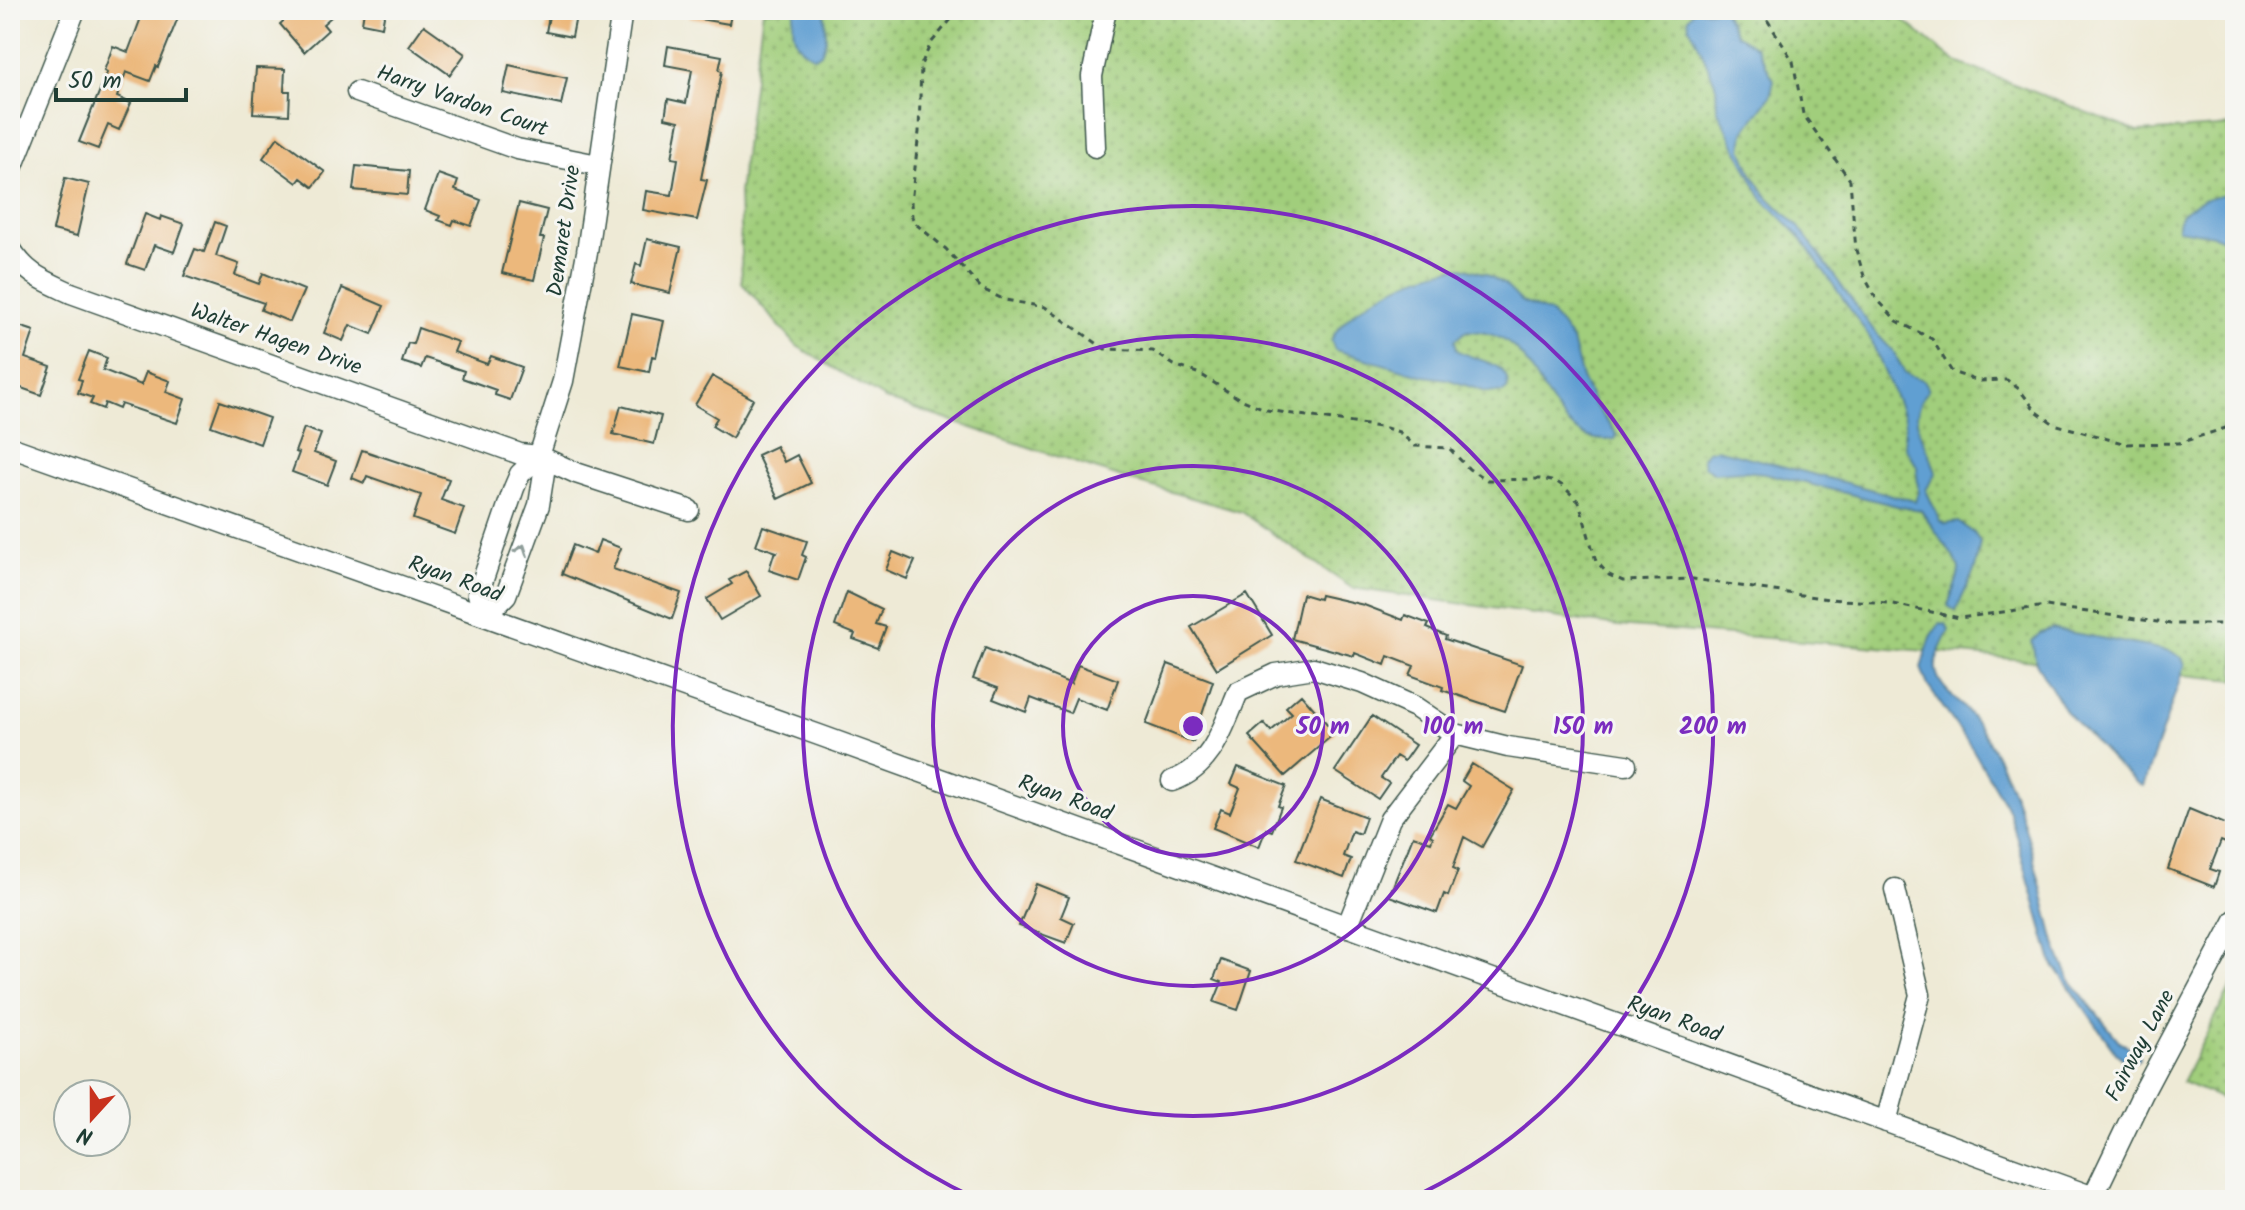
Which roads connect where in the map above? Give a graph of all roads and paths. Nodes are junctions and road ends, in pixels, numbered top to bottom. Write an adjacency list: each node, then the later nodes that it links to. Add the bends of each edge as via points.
1 (75, 10): 9 (street)
2 (622, 10): 8 (street, Demaret Drive)
3 (959, 10): 16 (path, via 931,43 921,65 912,217 982,289 1005,300 1045,307 1105,349 1153,351 1267,410 1393,430 1415,446 1449,448 1469,469 1492,481 1557,482 1579,502 1596,561 1623,581 1693,579 1888,603 1957,618 2046,606 2171,624)
4 (1106, 10): 7 (street, via 1092,76)
5 (1761, 10): 11 (path, via 1793,61 1803,114 1850,180 1856,250 1864,276 1891,315 1932,339 1952,372 1978,381 2007,380 2054,424 2126,444 2179,443)
6 (357, 92): 8 (street, Harry Vardon Court, via 517,149)
7 (1095, 147)
8 (598, 165): 13 (street, Demaret Drive, via 576,320)
9 (10, 173)
10 (10, 248): 13 (street, Walter Hagen Drive, via 34,277 71,293 520,454)
11 (2235, 425)
12 (10, 447): 15 (street, Ryan Road)
13 (539, 456): 14 (street, Walter Hagen Drive); 15 (street, Demaret Drive, via 520,474 478,594); 15 (street, Demaret Drive, one-way to 13, via 506,595 539,505 545,466)
14 (689, 510)
15 (485, 616): 22 (street, Ryan Road)
16 (2235, 624)
17 (1455, 734): 18 (street); 19 (street, via 1415,707 1362,683 1314,668 1276,674 1238,692 1214,747 1189,775); 22 (street, via 1390,819)
18 (1626, 765)
19 (1172, 781)
20 (1895, 889): 23 (street, via 1920,995)
21 (2235, 920): 24 (street, Fairway Lane, via 2143,1093)
22 (1347, 927): 23 (street, Ryan Road)
23 (1886, 1122): 24 (street, Ryan Road)
24 (2097, 1198)

